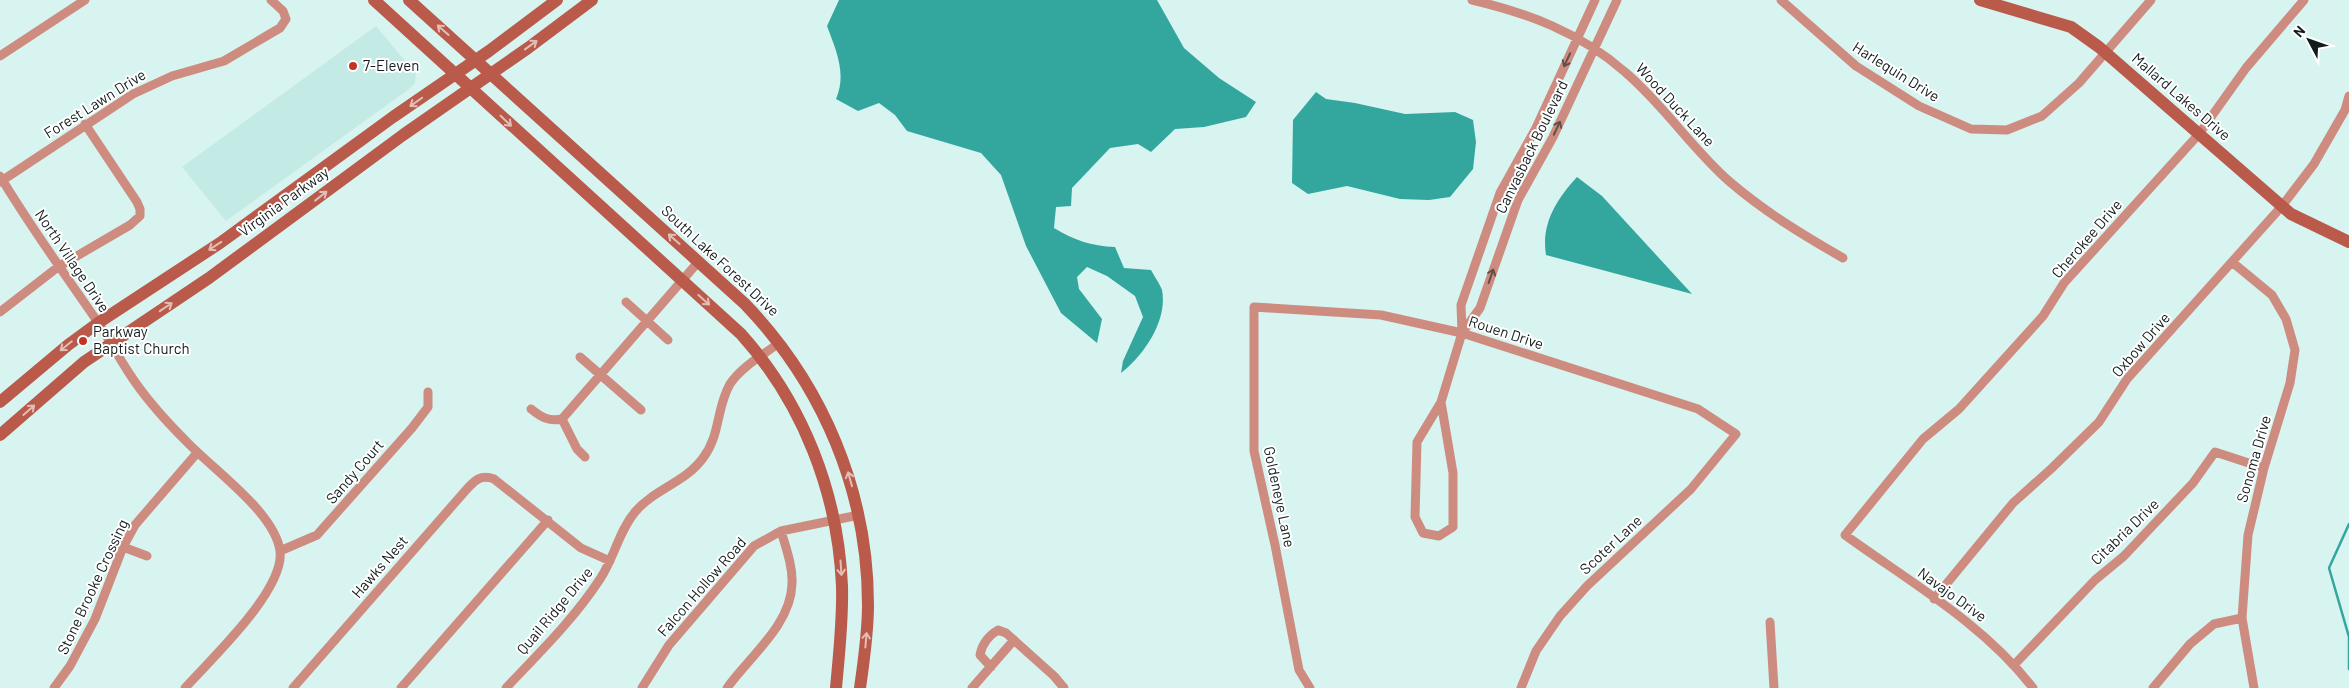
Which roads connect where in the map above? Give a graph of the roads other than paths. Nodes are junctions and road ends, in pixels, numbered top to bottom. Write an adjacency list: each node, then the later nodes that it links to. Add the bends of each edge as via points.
1 (85, 0): 18 (street)
2 (271, 0): 24 (street, Forest Lawn Drive, via 283,11 286,20 280,28 224,62 150,85)
3 (374, 0): 21 (main road)
4 (409, 0): 19 (main road, South Lake Forest Drive, one-way to 4)
5 (557, 0): 19 (main road, Virginia Parkway)
6 (592, 0): 20 (main road, Virginia Parkway, one-way to 6)
7 (1472, 0): 15 (street, Wood Duck Lane, via 1503,7)
8 (1595, 0): 15 (street, Canvasback Boulevard)
9 (1617, 0): 16 (street, Canvasback Boulevard)
10 (1781, 0): 17 (street, Harlequin Drive, via 1856,66 1919,106 1971,129 2007,130 2042,116)
11 (1980, 0): 14 (main road, Mallard Lakes Drive)
12 (2151, 0): 17 (street, Harlequin Drive)
13 (2304, 0): 25 (street, Cherokee Drive, via 2246,68)
14 (1998, 2): 17 (main road, Mallard Lakes Drive, via 2071,26)
15 (1578, 37): 16 (street, Wood Duck Lane); 41 (street, Canvasback Boulevard, one-way to 41, via 1536,128 1500,192 1461,305)
16 (1595, 48): 31 (street, Wood Duck Lane, via 1626,72 1729,181 1767,212); 41 (street, Canvasback Boulevard, one-way to 16, via 1480,308 1518,200 1553,137)
17 (2106, 53): 25 (main road, Mallard Lakes Drive)
18 (0, 56)
19 (477, 59): 20 (main road, South Lake Forest Drive); 21 (main road, Virginia Parkway)
20 (491, 73): 22 (main road, Virginia Parkway); 32 (main road, South Lake Forest Drive, one-way to 20)
21 (456, 74): 22 (main road); 28 (main road, Virginia Parkway, one-way to 28)
22 (470, 87): 29 (main road, Virginia Parkway, one-way to 22); 35 (main road, one-way to 35)
23 (2349, 96): 27 (street, Oxbow Drive, via 2345,110 2314,164)
24 (85, 124): 26 (street, Forest Lawn Drive); 34 (street, via 137,202 140,216)
25 (2199, 134): 27 (main road, Mallard Lakes Drive); 63 (street, Cherokee Drive, via 2064,283 2043,316 1990,378 1924,439)
26 (1, 180): 34 (street, North Village Drive)
27 (2282, 206): 30 (main road, Mallard Lakes Drive, via 2291,214); 33 (street, Oxbow Drive)
28 (269, 207): 29 (main road); 40 (main road, Virginia Parkway, one-way to 40)
29 (282, 226): 44 (main road, Virginia Parkway, one-way to 29)
30 (2349, 242)
31 (1844, 258)
32 (699, 261): 35 (street); 43 (main road, South Lake Forest Drive, via 745,304)
33 (2232, 262): 58 (street, Sonoma Drive, via 2272,295 2286,319 2295,350 2290,383); 68 (street, Oxbow Drive, via 2127,379 2099,422 2013,503)
34 (58, 267): 38 (street); 40 (street, North Village Drive)
35 (682, 281): 39 (street); 46 (main road, one-way to 46, via 741,334)
36 (626, 302): 39 (street)
37 (1254, 307): 41 (street, Rouen Drive, via 1381,315); 85 (street, Goldeneye Lane, via 1254,451 1299,670)
38 (0, 312)
39 (646, 321): 42 (street); 47 (street)
40 (98, 323): 44 (street, North Village Drive); 49 (main road, Virginia Parkway, one-way to 49)
41 (1462, 333): 50 (street, Canvasback Boulevard); 54 (street, Rouen Drive, via 1698,409)
42 (668, 340)
43 (779, 343): 46 (street, Quail Ridge Drive); 59 (main road, South Lake Forest Drive, one-way to 43, via 846,466 832,432 813,395)
44 (111, 344): 55 (main road, Virginia Parkway, one-way to 44, via 71,372); 56 (street, North Village Drive, via 154,408)
45 (580, 357): 47 (street)
46 (760, 357): 61 (main road, via 788,398 809,441 826,485); 67 (street, Quail Ridge Drive, via 730,384 713,444 702,459 688,474 653,495 634,513)
47 (600, 374): 52 (street); 53 (street)
48 (428, 392): 65 (street, Sandy Court, via 428,407 412,428 317,536)
49 (0, 402)
50 (1441, 402): 50 (street, Canvasback Boulevard, via 1453,473 1453,527 1439,536 1423,533 1415,517 1418,442)
51 (531, 409): 53 (street, via 543,418)
52 (641, 410)
53 (562, 419): 57 (street, via 577,449)
54 (1736, 434): 86 (street, Scoter Lane, via 1691,489 1587,586 1560,616 1536,651)
55 (0, 435)
56 (197, 453): 64 (street, Stone Brooke Crossing, via 135,525); 65 (street, North Village Drive, via 249,500 268,522)
57 (585, 457)
58 (2264, 468): 69 (street, Sonoma Drive, via 2248,535); 72 (street, Citabria Drive, via 2215,452 2193,483)
59 (859, 515): 61 (street, Falcon Hollow Road); 82 (main road, South Lake Forest Drive, one-way to 59, via 868,605)
60 (548, 520): 67 (street, via 581,548); 76 (street, Hawks Nest, via 494,479 488,476 476,480); 77 (street)
61 (834, 520): 62 (street, Falcon Hollow Road); 81 (main road, one-way to 81, via 842,587)
62 (781, 531): 79 (street, Falcon Hollow Road, via 763,540 745,556 665,650); 80 (street, via 792,582 788,607 771,634)
63 (1845, 535): 68 (street, Navajo Drive)
64 (123, 547): 66 (street); 74 (street, Stone Brooke Crossing, via 95,619 70,666)
65 (280, 551): 75 (street, via 278,570 263,600)
66 (147, 556)
67 (610, 561): 78 (street, Quail Ridge Drive, via 588,596 552,640)
68 (1934, 598): 72 (street, Navajo Drive)
69 (2242, 618): 89 (street, via 2214,624 2190,644); 90 (street, Sonoma Drive)
70 (1770, 622): 87 (street)
71 (1014, 640): 73 (street); 73 (street, via 998,630 991,634 980,655); 84 (street)
72 (2014, 665): 88 (street, Navajo Drive)
73 (991, 667): 83 (street)
74 (54, 688)
75 (185, 688)
76 (294, 688)
77 (401, 688)
78 (506, 688)
79 (642, 688)
80 (727, 688)
81 (836, 688)
82 (860, 688)
83 (972, 688)
84 (1064, 688)
85 (1310, 688)
86 (1522, 688)
87 (1774, 688)
88 (2033, 688)
89 (2152, 688)
90 (2254, 688)

